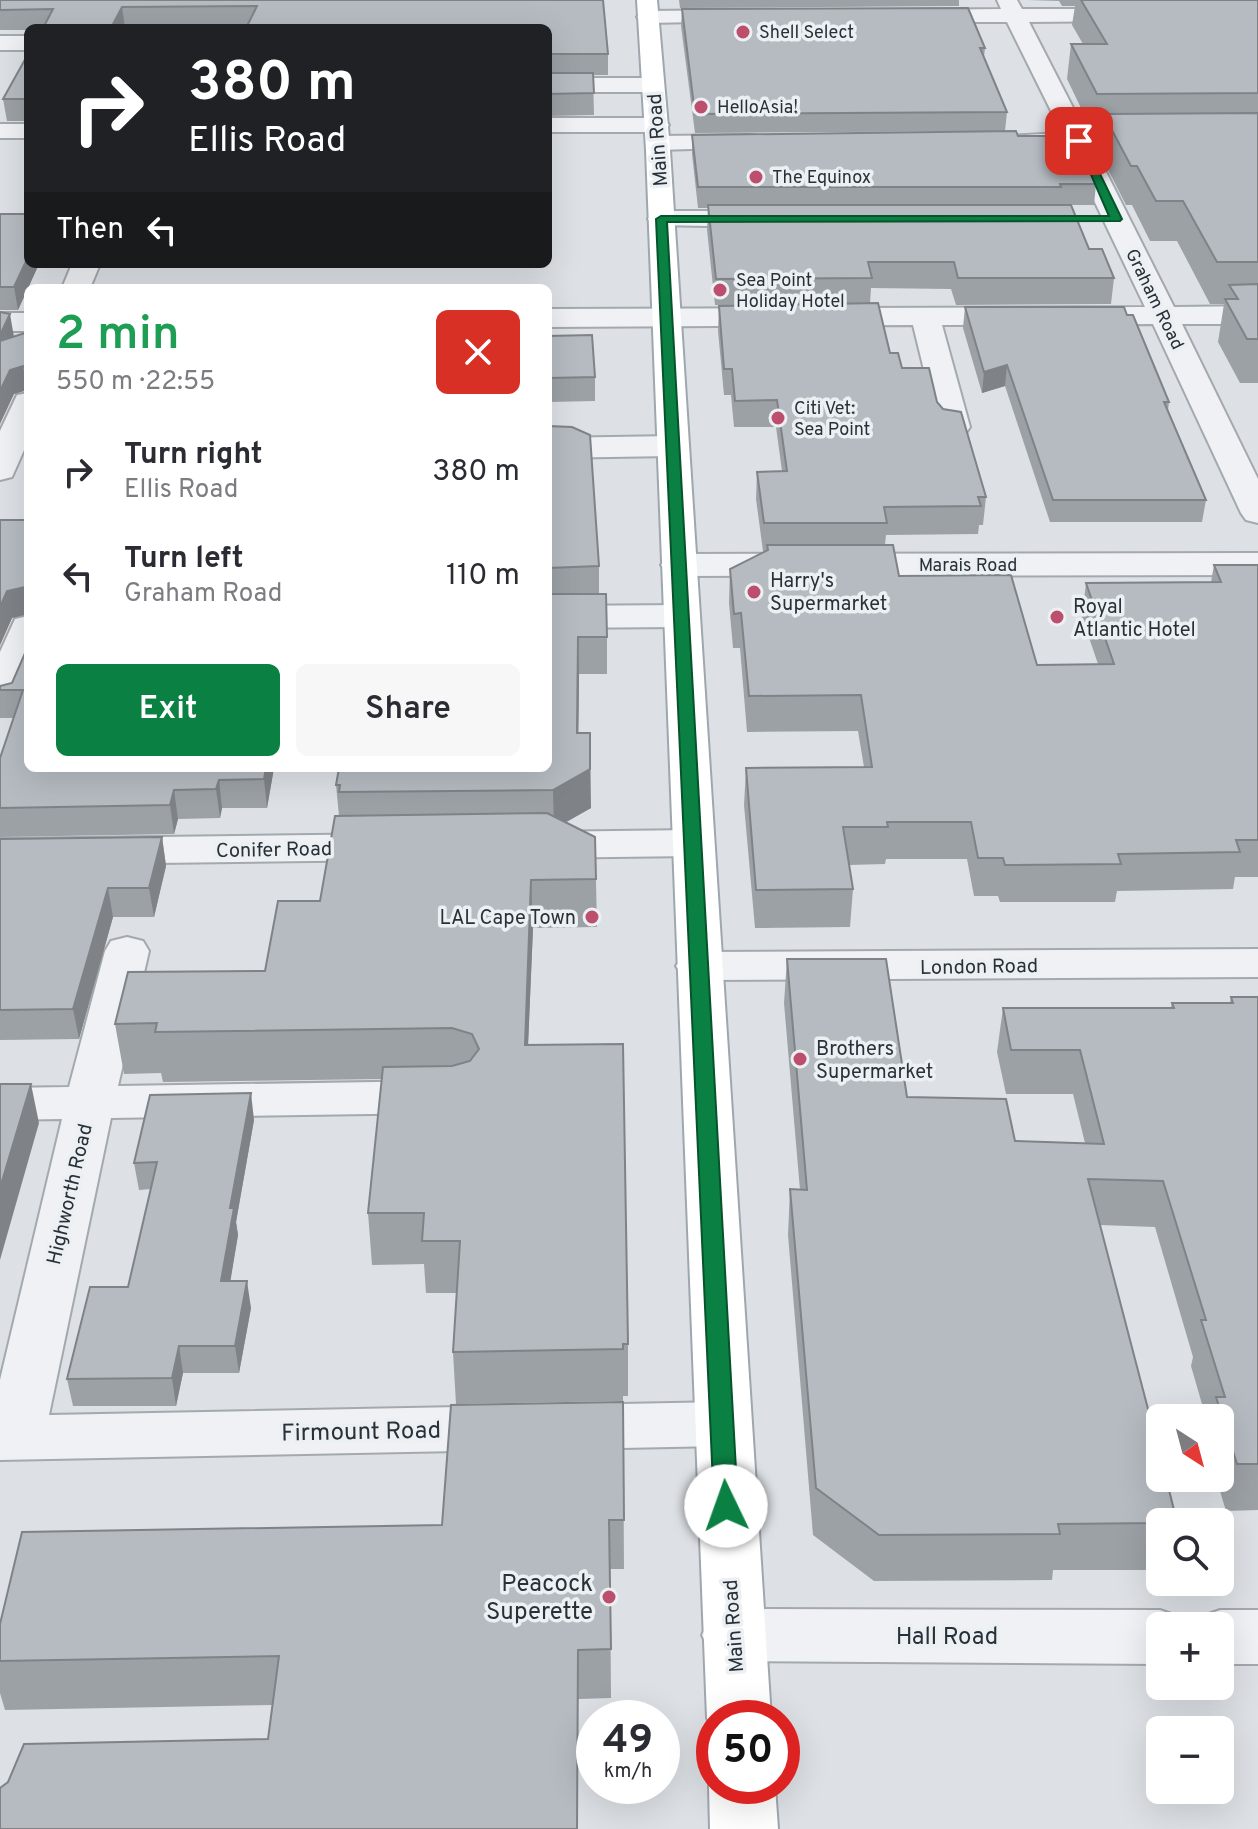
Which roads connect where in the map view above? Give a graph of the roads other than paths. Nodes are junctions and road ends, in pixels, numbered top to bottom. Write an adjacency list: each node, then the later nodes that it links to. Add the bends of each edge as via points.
1 (647, 8): 4 (street); 9 (main road, Main Road)
2 (1011, 8): 3 (street); 5 (street); 15 (street, Graham Road)
3 (1148, 15)
4 (761, 16)
5 (888, 16)
6 (0, 43): 7 (street)
7 (24, 43)
8 (552, 86): 9 (street)
9 (656, 117): 10 (street); 16 (street); 17 (main road, Main Road)
10 (552, 125)
11 (0, 131): 12 (street)
12 (24, 131)
13 (1258, 140): 15 (street)
14 (999, 141): 15 (street)
15 (1079, 141): 20 (street, Graham Road)
16 (775, 142)
17 (661, 219): 18 (street); 23 (main road, Main Road)
18 (796, 219)
19 (1086, 219): 20 (street)
20 (1116, 219): 22 (street, Graham Road)
21 (1258, 315): 22 (street)
22 (1164, 316): 24 (street); 33 (street, Graham Road)
23 (666, 317): 24 (street); 25 (street); 30 (main road, Main Road)
24 (925, 317): 29 (street)
25 (552, 318)
26 (0, 322): 27 (street)
27 (24, 322)
28 (24, 413): 32 (street)
29 (954, 427)
30 (673, 446): 31 (street); 35 (main road, Main Road)
31 (552, 448)
32 (8, 459)
33 (1258, 513)
34 (1258, 564): 35 (street, Marais Road)
35 (679, 565): 36 (main road, Main Road)
36 (681, 616): 37 (street); 42 (main road, Main Road)
37 (552, 617)
38 (0, 626): 39 (street)
39 (24, 627)
40 (24, 638): 41 (street)
41 (0, 701)
42 (693, 843): 44 (street); 48 (main road, Main Road)
43 (430, 846): 45 (street, Conifer Road)
44 (494, 846)
45 (0, 852)
46 (127, 951): 50 (street, Highworth Road)
47 (1258, 963): 48 (street, London Road)
48 (699, 966): 52 (main road, Main Road)
49 (455, 1097): 50 (street)
50 (90, 1102): 51 (street); 53 (street, Highworth Road)
51 (0, 1104)
52 (722, 1424): 53 (street, Firmount Road); 54 (main road, Main Road)
53 (8, 1438)
54 (733, 1635): 55 (street, Hall Road); 58 (main road, Main Road)
55 (1146, 1637)
56 (1234, 1637): 57 (street)
57 (1258, 1637)
58 (738, 1700)
59 (743, 1804): 60 (main road)
60 (744, 1829)

